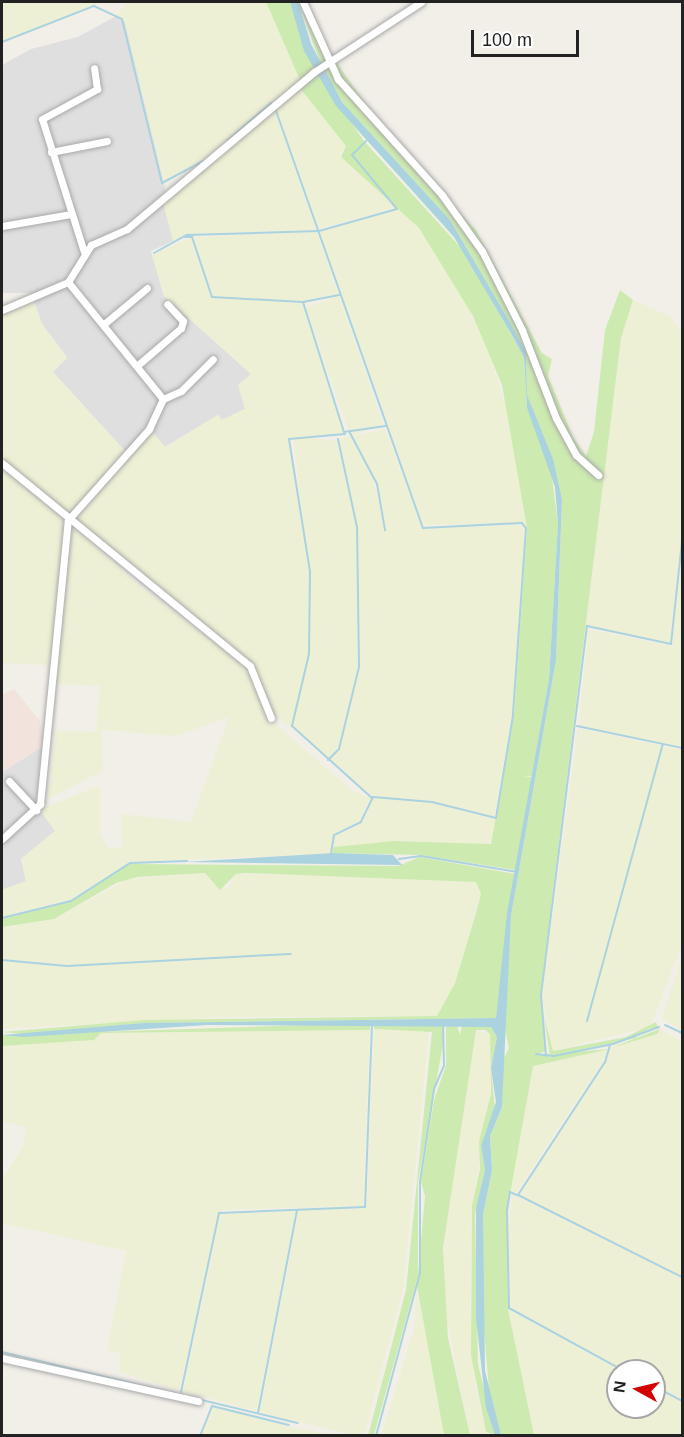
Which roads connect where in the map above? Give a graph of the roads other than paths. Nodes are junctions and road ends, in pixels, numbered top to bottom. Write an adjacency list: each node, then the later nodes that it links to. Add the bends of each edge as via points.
1 (303, 2): 3 (street)
2 (421, 2): 3 (street)
3 (324, 64): 9 (street, via 127,229); 19 (street, via 387,140 442,195 482,251 522,330 556,418 576,454)
4 (94, 68): 6 (street, via 97,89 42,119)
5 (107, 141): 6 (street)
6 (51, 152): 7 (street)
7 (70, 214): 8 (street); 9 (street)
8 (2, 226)
9 (84, 252): 10 (street)
10 (68, 282): 13 (street); 14 (street)
11 (147, 288): 14 (street)
12 (167, 304): 16 (street, via 183,321 181,328)
13 (2, 310)
14 (104, 324): 16 (street)
15 (213, 359): 17 (street, via 181,391)
16 (139, 364): 17 (street)
17 (163, 399): 20 (street, via 149,429)
18 (2, 463): 20 (street)
19 (598, 475)
20 (68, 520): 21 (street, via 250,666); 23 (street, via 47,765)
21 (271, 718)
22 (9, 781): 23 (street)
23 (36, 810): 24 (street)
24 (2, 839)
25 (2, 1358): 26 (street)
26 (198, 1401)

